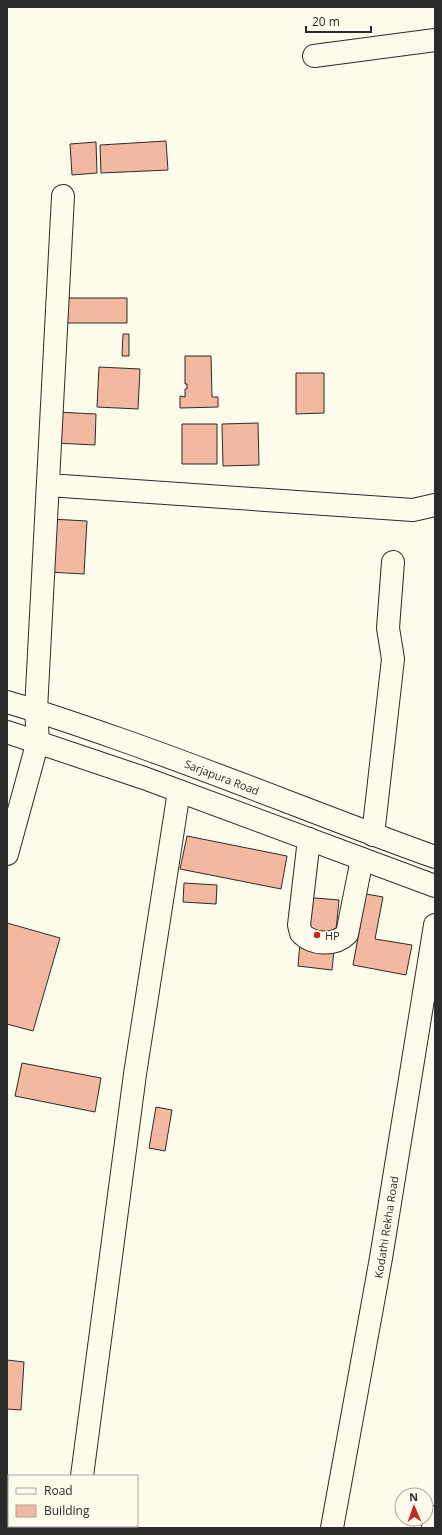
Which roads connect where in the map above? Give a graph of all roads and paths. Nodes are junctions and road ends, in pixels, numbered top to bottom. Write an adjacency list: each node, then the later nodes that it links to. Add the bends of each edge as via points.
1 (435, 40): 2 (street)
2 (314, 56)
3 (62, 196): 4 (street)
4 (48, 486): 5 (street, via 413,510); 8 (street)
5 (435, 505)
6 (393, 562): 12 (street, via 388,628 393,659)
7 (7, 702): 8 (street, Sarjapura Road)
8 (36, 710): 10 (street); 12 (street, Sarjapura Road, via 192,765)
9 (7, 732): 10 (street)
10 (38, 741): 11 (street); 14 (street)
11 (179, 791): 13 (street); 19 (street, via 135,1074)
12 (373, 835): 15 (street, Sarjapura Road)
13 (309, 839): 16 (street); 16 (street, via 299,925 301,933 312,941 334,942 347,934)
14 (7, 854)
15 (435, 857)
16 (362, 859): 17 (street)
17 (435, 886)
18 (435, 925): 21 (street, Kodathi Rekha Road, via 381,1258)
19 (82, 1475)
20 (435, 1517): 22 (street)
21 (332, 1528)
22 (433, 1528)

